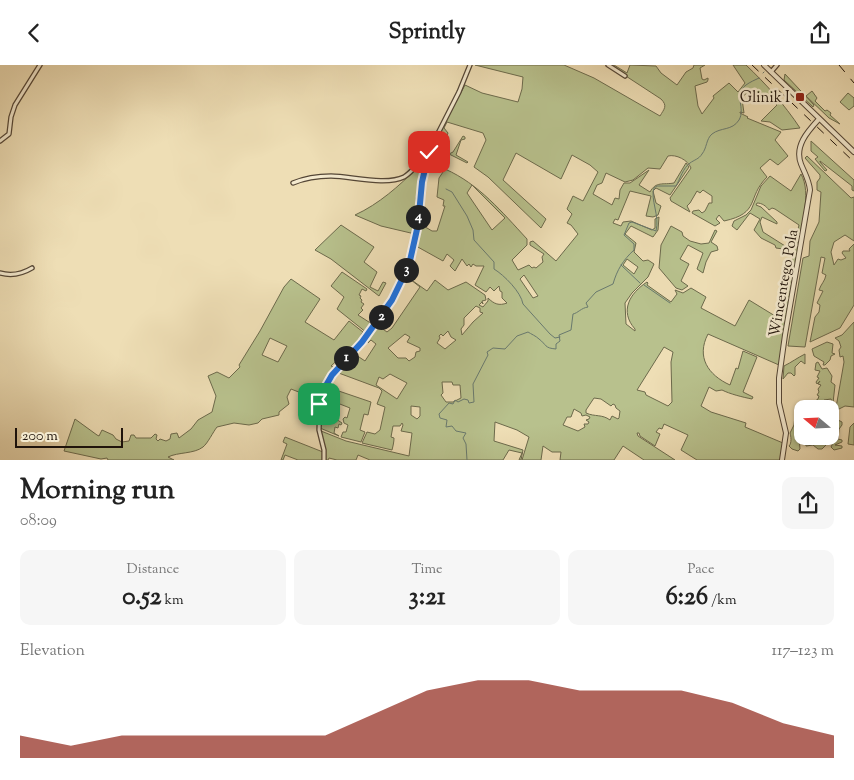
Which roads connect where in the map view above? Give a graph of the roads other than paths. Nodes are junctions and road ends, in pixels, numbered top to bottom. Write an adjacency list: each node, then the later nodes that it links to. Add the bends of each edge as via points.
1 (40, 65): 9 (street, via 13,111 9,134)
2 (470, 65): 10 (street)
3 (608, 65): 7 (street)
4 (764, 65): 6 (street)
5 (777, 65): 6 (street)
6 (771, 72): 8 (street)
7 (625, 76)
8 (819, 119): 11 (street); 16 (street, Wincentego Pola, via 799,149 799,159 810,191 780,378 779,403 786,433)
9 (0, 141)
10 (429, 152): 12 (street, via 403,177 370,181 330,176); 15 (street, via 409,265 392,300 362,342 339,365 324,389 319,429)
11 (854, 152)
12 (293, 183)
13 (32, 268): 14 (street, via 8,275)
14 (0, 273)
15 (324, 460)
16 (782, 460)

